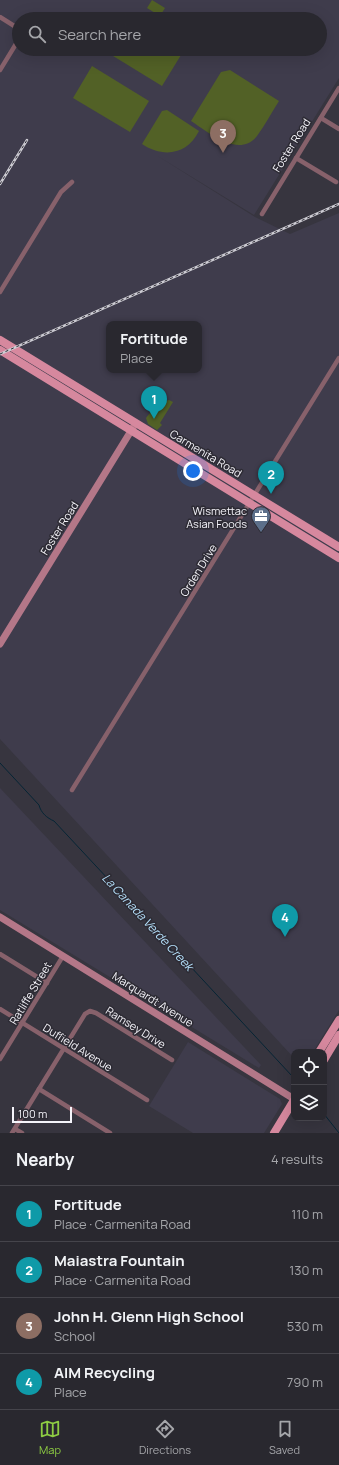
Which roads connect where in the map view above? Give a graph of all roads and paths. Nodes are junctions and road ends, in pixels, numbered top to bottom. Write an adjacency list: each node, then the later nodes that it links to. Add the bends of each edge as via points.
1 (0, 17): 2 (street)
2 (12, 25)
3 (12, 50): 4 (street)
4 (0, 70)
5 (339, 88): 6 (street, Foster Road)
6 (321, 118): 7 (street); 8 (street, Foster Road)
7 (339, 129)
8 (296, 158): 10 (street); 11 (street, Foster Road)
9 (72, 182): 12 (street, via 61,192)
10 (336, 182)
11 (262, 214)
12 (0, 292)
13 (0, 340): 16 (main road, Carmenita Road)
14 (0, 350): 16 (main road, Carmenita Road)
15 (339, 358): 17 (street, Orden Drive)
16 (134, 427): 17 (main road, Carmenita Road); 18 (main road, Carmenita Road); 21 (street, Foster Road)
17 (255, 496): 18 (street, Orden Drive); 19 (main road, Carmenita Road)
18 (250, 503): 20 (main road, Carmenita Road); 22 (street, Orden Drive)
19 (339, 548)
20 (339, 558)
21 (0, 644)
22 (72, 790)
23 (0, 917): 25 (street, Marquardt Avenue)
24 (0, 954): 26 (street)
25 (63, 956): 26 (street, Ratliffe Street); 37 (street, Marquardt Avenue)
26 (47, 983): 29 (street, Ratliffe Street)
27 (0, 1009): 29 (street, Duffield Avenue)
28 (339, 1020): 32 (main road)
29 (23, 1023): 31 (street, Duffield Avenue); 34 (street, Ratliffe Street)
30 (339, 1035): 33 (main road)
31 (63, 1048): 35 (street, Ramsey Drive, via 85,1014 90,1011); 36 (street); 38 (street, Duffield Avenue)
32 (321, 1049)
33 (327, 1055)
34 (0, 1059)
35 (172, 1060)
36 (39, 1089): 40 (street); 42 (street)
37 (291, 1097)
38 (147, 1100)
39 (291, 1104): 43 (main road)
40 (13, 1131): 41 (street)
41 (22, 1133)
42 (110, 1133)
43 (274, 1133)

